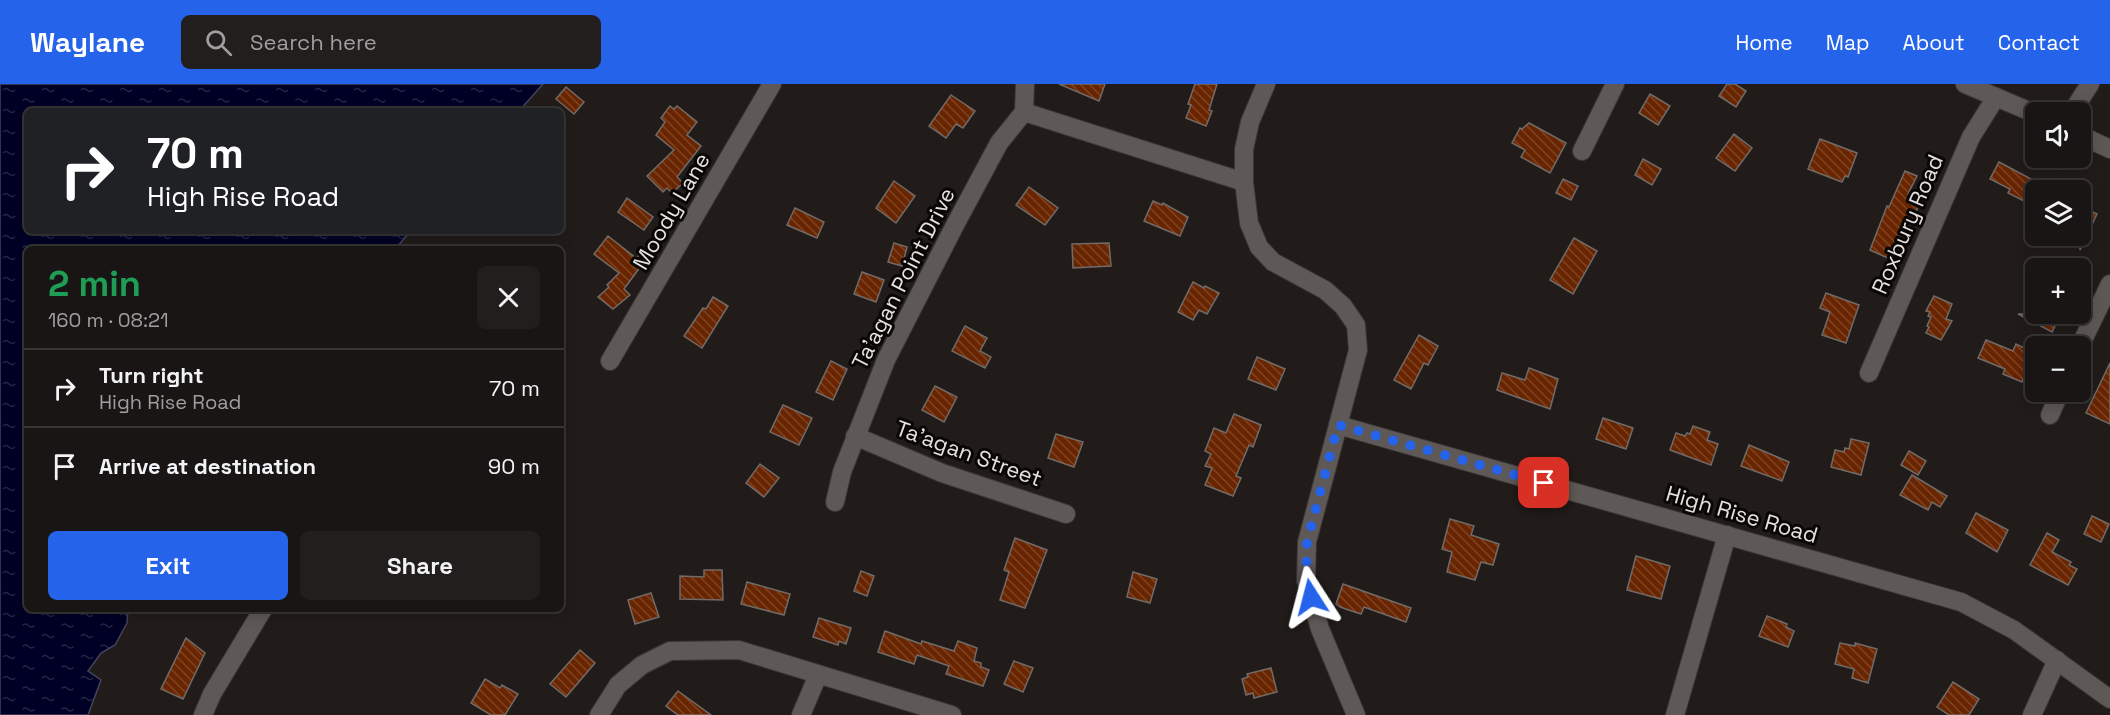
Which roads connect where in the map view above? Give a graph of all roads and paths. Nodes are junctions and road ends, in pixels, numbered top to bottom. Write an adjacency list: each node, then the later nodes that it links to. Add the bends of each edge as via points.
1 (772, 84): 17 (street, Moody Lane)
2 (1025, 84): 10 (street)
3 (1266, 84): 14 (street, via 1250,122 1244,149)
4 (1615, 84): 13 (street)
5 (1965, 84): 7 (street)
6 (2090, 84): 8 (street)
7 (1996, 97): 9 (street); 18 (street, Roxbury Road, via 1971,137)
8 (2078, 102)
9 (2025, 109)
10 (1024, 112): 14 (street); 22 (street, Ta'agan Point Drive, via 999,143 954,227 886,360)
11 (2091, 140): 12 (street)
12 (2110, 149)
13 (1582, 151)
14 (1244, 182): 21 (street, via 1248,223 1259,247 1273,262 1325,290 1356,325 1358,350)
15 (2110, 284): 16 (street)
16 (2085, 336)
17 (610, 361)
18 (1869, 373)
19 (2056, 402): 20 (street)
20 (2050, 415)
21 (1338, 425): 25 (street, High Rise Road); 34 (street, via 1307,542 1306,581 1320,629)
22 (855, 436): 23 (street, Ta'agan Point Drive); 24 (street, Ta'agan Street, via 942,473)
23 (835, 502)
24 (1066, 514)
25 (1727, 535): 27 (street, High Rise Road, via 1961,602 2014,630); 35 (street)
26 (261, 612): 30 (street)
27 (2057, 660): 29 (street, High Rise Road); 36 (street)
28 (818, 675): 31 (street, via 739,650 670,651 642,665 618,685); 32 (street); 33 (street)
29 (2110, 699)
30 (203, 715)
31 (599, 715)
32 (801, 715)
33 (952, 715)
34 (1356, 715)
35 (1674, 715)
36 (2032, 715)

